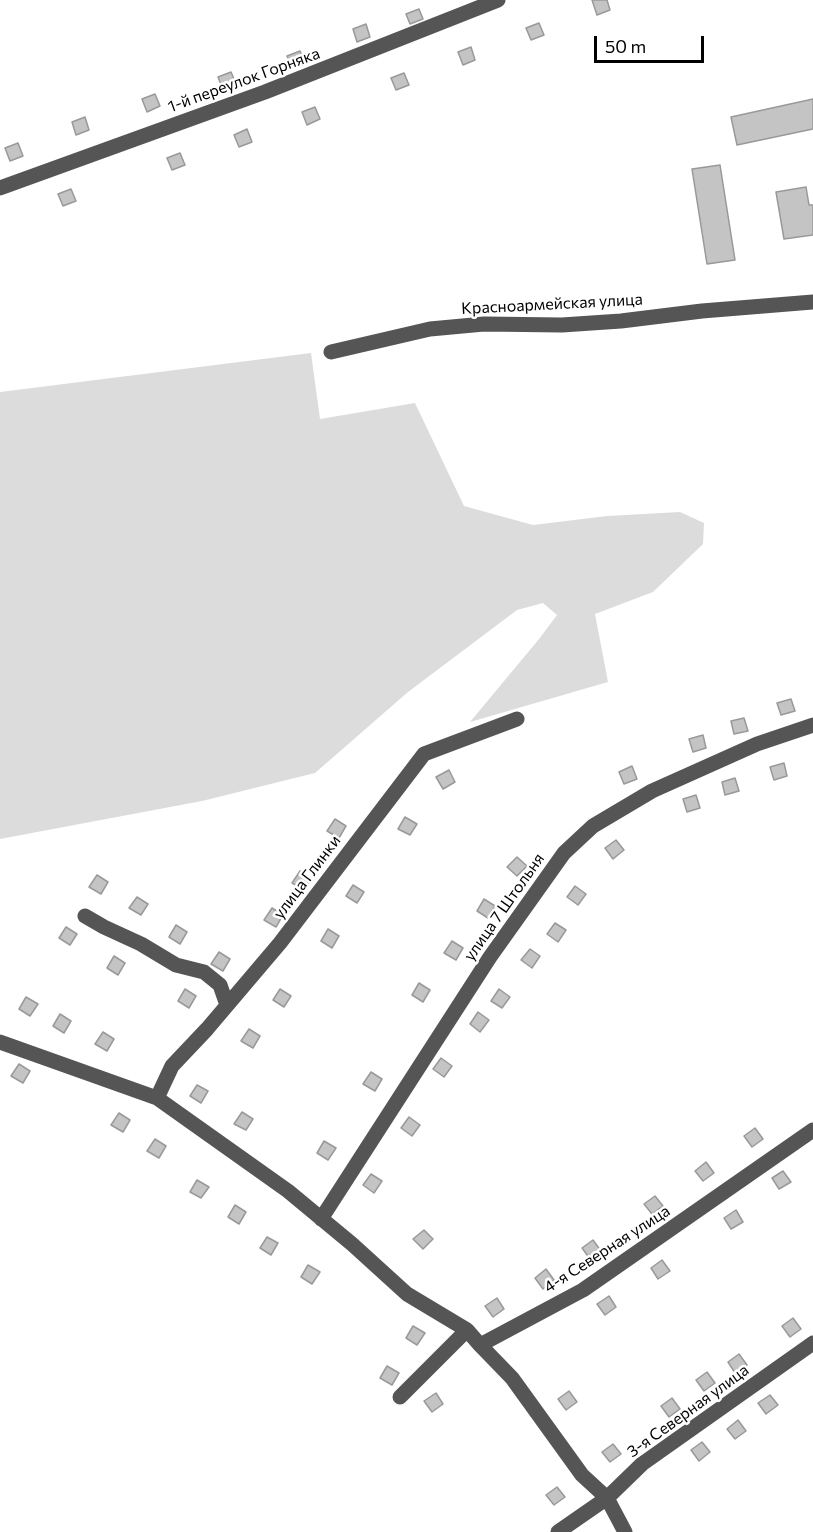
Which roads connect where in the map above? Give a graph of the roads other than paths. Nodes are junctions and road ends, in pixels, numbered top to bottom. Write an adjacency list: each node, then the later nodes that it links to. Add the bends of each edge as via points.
1 (498, 0): 2 (street, 1-й переулок Горняка, via 265,92)
2 (0, 188)
3 (813, 302): 4 (street, Красноармейская улица, via 621,321 430,328)
4 (331, 352)
5 (517, 719): 8 (street, улица Глинки, via 424,754 280,943)
6 (813, 725): 12 (street, улица 7 Штольня, via 757,744 652,791 593,826 564,853 490,957)
7 (85, 916): 8 (street, via 176,965 204,972 220,985)
8 (227, 1005): 10 (street, улица Глинки, via 172,1066)
9 (0, 1042): 10 (street)
10 (157, 1098): 12 (street)
11 (813, 1130): 15 (street, 4-я Северная улица, via 583,1290)
12 (321, 1219): 13 (street, via 407,1294)
13 (467, 1330): 15 (street); 16 (street)
14 (813, 1343): 17 (street, 3-я Северная улица, via 642,1464)
15 (480, 1345): 17 (street, via 512,1378 582,1475)
16 (400, 1397)
17 (607, 1498): 18 (street, 3-я Северная улица); 19 (street)
18 (558, 1532)
19 (625, 1532)

